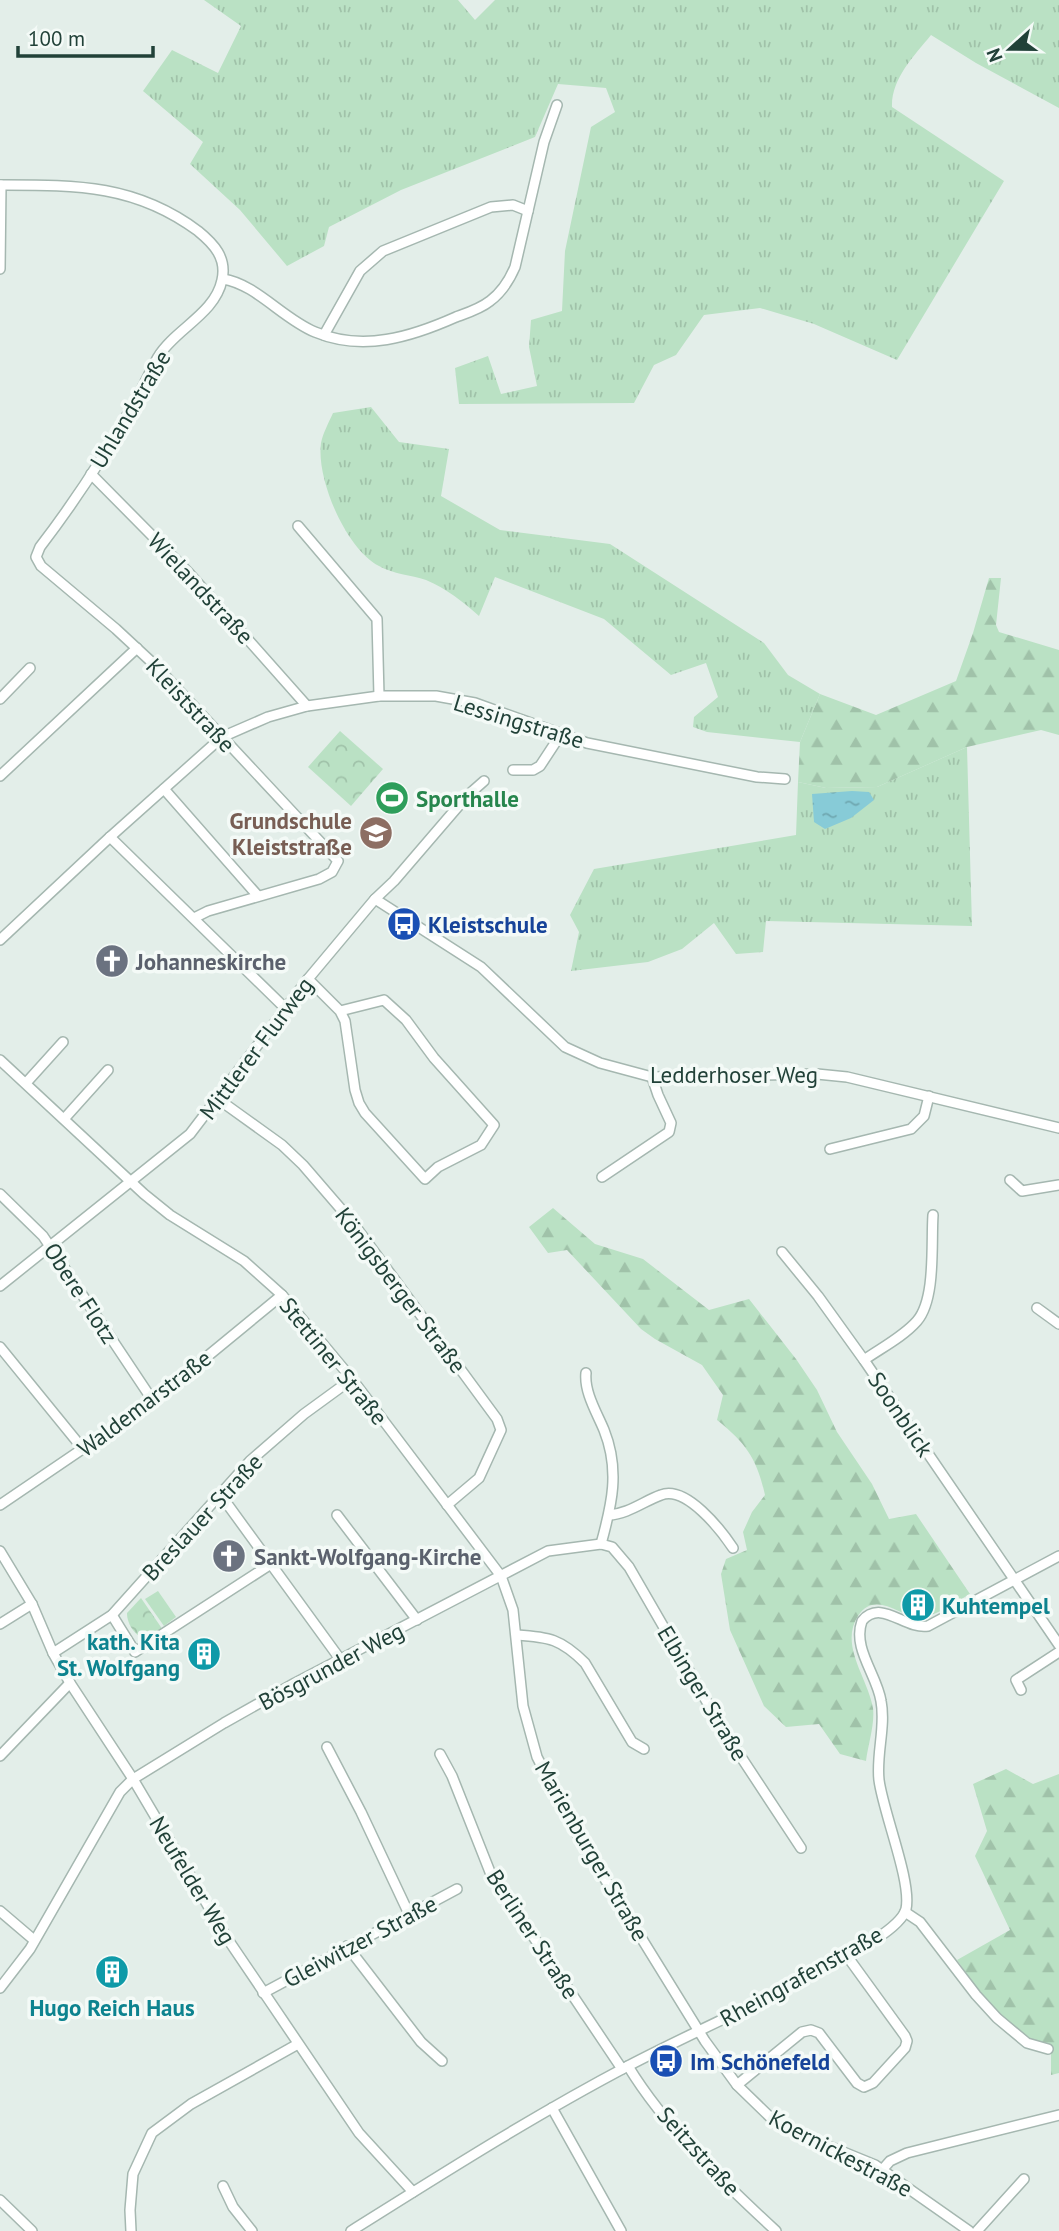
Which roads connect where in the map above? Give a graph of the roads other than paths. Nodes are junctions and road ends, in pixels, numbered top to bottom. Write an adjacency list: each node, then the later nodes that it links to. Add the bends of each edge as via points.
1 (557, 105): 3 (street)
2 (0, 185): 4 (street); 5 (street, via 95,189 159,205 215,247 223,263)
3 (528, 211): 6 (street, via 513,205 491,207 383,251 360,271); 6 (street, via 511,277 482,307 397,338 360,342)
4 (0, 269)
5 (223, 279): 6 (street, via 238,282 296,322); 7 (street, Uhlandstraße, via 210,304 159,356)
6 (324, 335)
7 (91, 474): 9 (street, Uhlandstraße); 14 (street, Wielandstraße, via 188,572)
8 (298, 526): 12 (street, via 377,620)
9 (36, 557): 10 (street, Kleiststraße)
10 (137, 648): 16 (street, Kleiststraße); 18 (street)
11 (30, 668): 13 (street)
12 (379, 696): 14 (street, Lessingstraße); 15 (street, Lessingstraße, via 424,694 475,704)
13 (0, 699)
14 (307, 706): 16 (street, Lessingstraße, via 268,716)
15 (561, 734): 17 (street, via 540,766); 19 (street, Lessingstraße, via 587,743)
16 (222, 737): 21 (street, Lessingstraße); 23 (street, Kleiststraße, via 338,862 319,879)
17 (513, 770)
18 (0, 776)
19 (785, 779)
20 (484, 780): 24 (street, Mittlerer Flurweg)
21 (164, 789): 22 (street, Lessingstraße); 23 (street)
22 (110, 837): 25 (street); 27 (street, Lessingstraße)
23 (258, 896): 25 (street)
24 (375, 899): 29 (street, Mittlerer Flurweg); 35 (street, Ledderhoser Weg, via 481,967 565,1046 600,1063)
25 (194, 918): 30 (street)
26 (0, 922): 27 (street)
27 (9, 932): 28 (street, Lessingstraße)
28 (0, 940)
29 (308, 979): 30 (street, Mittlerer Flurweg); 31 (street)
30 (285, 1009): 38 (street, Mittlerer Flurweg)
31 (340, 1011): 31 (street, via 384,1000 406,1020 494,1125 481,1145 438,1167 425,1179 359,1103)
32 (62, 1042): 36 (street)
33 (0, 1060): 36 (street, Stettiner Straße)
34 (108, 1070): 39 (street)
35 (652, 1077): 37 (street, Ledderhoser Weg, via 817,1074); 42 (street, via 671,1123 669,1132)
36 (26, 1083): 39 (street, Stettiner Straße)
37 (929, 1096): 40 (street, Ledderhoser Weg); 41 (street, via 925,1116 911,1129)
38 (218, 1099): 44 (street, Mittlerer Flurweg, via 190,1135); 62 (street, Königsberger Straße, via 303,1165 353,1223 497,1419 501,1430 479,1478)
39 (64, 1119): 44 (street, Stettiner Straße)
40 (1059, 1128)
41 (830, 1149)
42 (602, 1177)
43 (1010, 1180): 45 (street, via 1022,1191)
44 (132, 1182): 48 (street, Mittlerer Flurweg); 51 (street, Stettiner Straße, via 170,1215 244,1261)
45 (1059, 1185)
46 (0, 1194): 48 (street, Obere Flotz)
47 (933, 1215): 55 (street, via 923,1314)
48 (50, 1245): 50 (street, Mittlerer Flurweg); 58 (street, Obere Flotz)
49 (782, 1252): 55 (street, Soonblick)
50 (0, 1286)
51 (282, 1295): 57 (street, Stettiner Straße); 58 (street, Waldemarstraße)
52 (1037, 1308): 53 (street)
53 (1059, 1324)
54 (0, 1347): 59 (street)
55 (864, 1360): 71 (street, Soonblick)
56 (586, 1373): 63 (street, via 586,1386 614,1466)
57 (352, 1379): 60 (street, Breslauer Straße, via 250,1461); 62 (street, Stettiner Straße)
58 (153, 1401): 59 (street, Waldemarstraße)
59 (83, 1449): 61 (street, Waldemarstraße)
60 (220, 1494): 69 (street); 73 (street, Breslauer Straße)
61 (0, 1505)
62 (447, 1505): 70 (street, Stettiner Straße)
63 (609, 1515): 65 (street); 66 (street, via 673,1493 713,1521)
64 (337, 1516): 74 (street)
65 (601, 1544): 70 (street, Bösgrunder Weg, via 548,1551); 88 (street, Elbinger Straße, via 612,1547 629,1567 722,1728)
66 (733, 1548)
67 (0, 1551): 72 (street, Neufelder Weg)
68 (1059, 1556): 71 (street, Rheingrafenstraße)
69 (271, 1564): 73 (street, via 135,1652); 80 (street)
70 (502, 1576): 74 (street, Bösgrunder Weg); 76 (street, Marienburger Straße)
71 (1015, 1580): 77 (street, Soonblick); 91 (street, Rheingrafenstraße, via 928,1626 916,1627 877,1612 866,1617 860,1629 882,1702 879,1779 906,1893)
72 (32, 1604): 75 (street); 79 (street, Neufelder Weg)
73 (112, 1615): 79 (street, Breslauer Straße)
74 (417, 1620): 80 (street, Bösgrunder Weg)
75 (0, 1624)
76 (517, 1635): 84 (street, via 549,1637 565,1644 585,1663 632,1742); 98 (street, Marienburger Straße, via 523,1706 537,1757 574,1829)
77 (1059, 1645)
78 (1059, 1652): 82 (street, via 1016,1679)
79 (53, 1653): 81 (street, Neufelder Weg)
80 (340, 1659): 87 (street, Bösgrunder Weg)
81 (70, 1683): 86 (street); 87 (street, Neufelder Weg)
82 (1021, 1690)
83 (327, 1747): 92 (street)
84 (644, 1749)
85 (440, 1754): 102 (street, Berliner Straße, via 490,1872)
86 (0, 1756)
87 (133, 1779): 93 (street, Bösgrunder Weg, via 120,1792); 97 (street, Neufelder Weg)
88 (801, 1848)
89 (457, 1889): 92 (street, Gleiwitzer Straße)
90 (0, 1911): 93 (street)
91 (905, 1912): 95 (street, Rheingrafenstraße, via 884,1933); 100 (street, via 920,1922 998,2018 1027,2043)
92 (408, 1914): 94 (street, Gleiwitzer Straße)
93 (34, 1940): 96 (street, Bösgrunder Weg)
94 (348, 1946): 97 (street, Gleiwitzer Straße); 101 (street, via 421,2042)
95 (847, 1956): 98 (street, Rheingrafenstraße); 103 (street, via 905,2036 905,2048 864,2087 811,2029)
96 (0, 1988)
97 (263, 1993): 99 (street, Neufelder Weg)
98 (699, 2031): 102 (street, Rheingrafenstraße); 103 (street, Koernickestraße)
99 (298, 2045): 109 (street, Neufelder Weg, via 359,2133); 112 (street, via 191,2104 152,2133 133,2174)
100 (1048, 2049)
101 (442, 2061)
102 (625, 2068): 104 (street, Rheingrafenstraße); 116 (street, Seitzstraße, via 734,2192)
103 (737, 2085): 106 (street, Koernickestraße, via 779,2123)
104 (552, 2108): 109 (street, Rheingrafenstraße); 115 (street)
105 (1059, 2115): 106 (street, via 907,2153)
106 (883, 2170): 117 (street, Koernickestraße)
107 (1024, 2179): 118 (street)
108 (223, 2186): 113 (street)
109 (413, 2192): 114 (street, Rheingrafenstraße)
110 (0, 2200): 111 (street)
111 (32, 2231)
112 (131, 2231)
113 (252, 2231)
114 (351, 2231)
115 (621, 2231)
116 (776, 2231)
117 (969, 2231)
118 (977, 2231)

